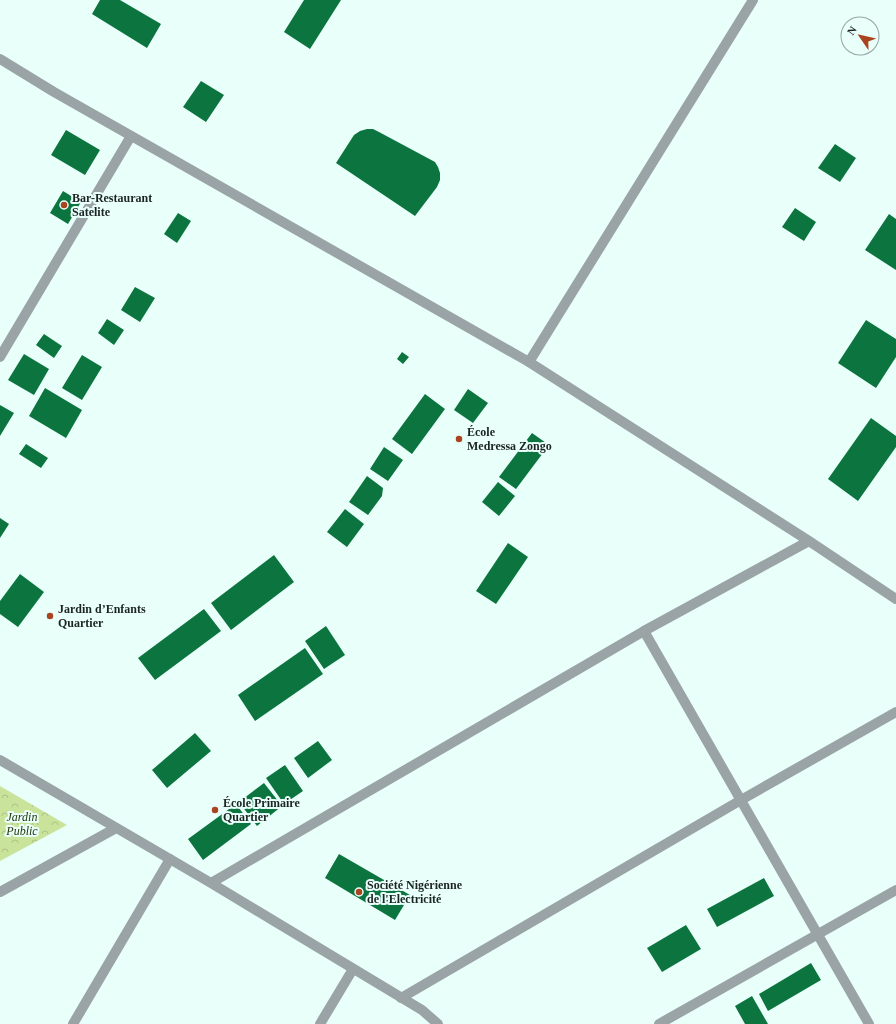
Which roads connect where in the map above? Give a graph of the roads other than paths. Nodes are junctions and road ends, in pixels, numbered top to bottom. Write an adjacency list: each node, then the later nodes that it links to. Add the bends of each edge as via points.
1 (753, 0): 5 (street)
2 (0, 59): 3 (street)
3 (131, 136): 4 (street); 5 (street)
4 (0, 357)
5 (529, 362): 6 (street)
6 (809, 541): 7 (street); 8 (street)
7 (896, 599)
8 (644, 631): 11 (street); 14 (street)
9 (896, 712): 11 (street)
10 (0, 760): 12 (street)
11 (740, 800): 17 (street); 19 (street)
12 (116, 828): 13 (street); 16 (street)
13 (170, 860): 14 (street); 20 (street)
14 (211, 883): 18 (street)
15 (896, 890): 17 (street)
16 (0, 892)
17 (818, 934): 23 (street); 24 (street)
18 (353, 969): 19 (street); 21 (street)
19 (401, 998): 22 (street, via 422,1010)
20 (73, 1024)
21 (320, 1024)
22 (438, 1024)
23 (659, 1024)
24 (869, 1024)

